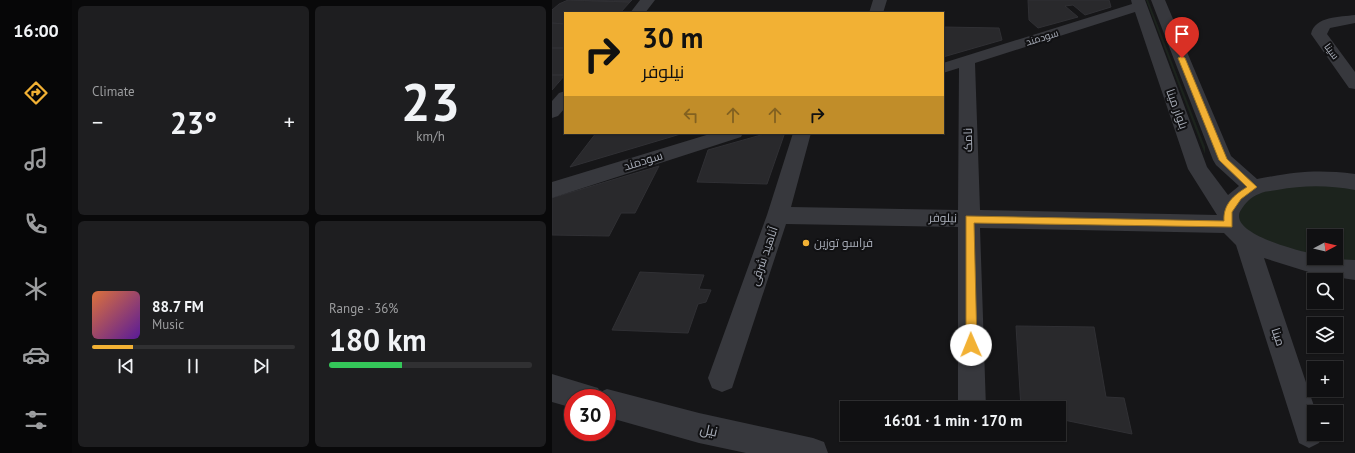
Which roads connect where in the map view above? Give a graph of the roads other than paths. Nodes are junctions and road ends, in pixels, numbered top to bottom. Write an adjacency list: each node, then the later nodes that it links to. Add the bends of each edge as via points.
1 (648, 0): 5 (street)
2 (880, 0): 6 (street)
3 (1158, 0): 16 (street, بلوار مینا, via 1223,160)
4 (1139, 3): 8 (street, سودمند); 20 (street, بلوار مینا, via 1198,169)
5 (638, 12)
6 (876, 12)
7 (1355, 19): 10 (street, سینا, via 1325,24 1319,34)
8 (967, 60): 9 (street, سودمند); 19 (street, نامک)
9 (944, 68)
10 (1355, 84)
11 (564, 98): 12 (street)
12 (552, 112)
13 (731, 134): 17 (street, سودمند)
14 (802, 134): 18 (street, آناهید شرقی)
15 (1355, 182): 16 (street, via 1329,178 1301,178)
16 (1253, 187): 20 (street, via 1238,197)
17 (552, 190)
18 (778, 215): 19 (street, نیلوفر); 22 (street, آناهید شرقی)
19 (969, 219): 20 (street, نیلوفر); 25 (street, نامک)
20 (1234, 225): 21 (street, via 1273,252 1326,266); 27 (street, مینا)
21 (1355, 270)
22 (722, 378)
23 (552, 388): 24 (street)
24 (564, 391)
25 (972, 401)
26 (616, 405): 28 (street, نیل, via 699,428)
27 (1307, 427)
28 (809, 453)

